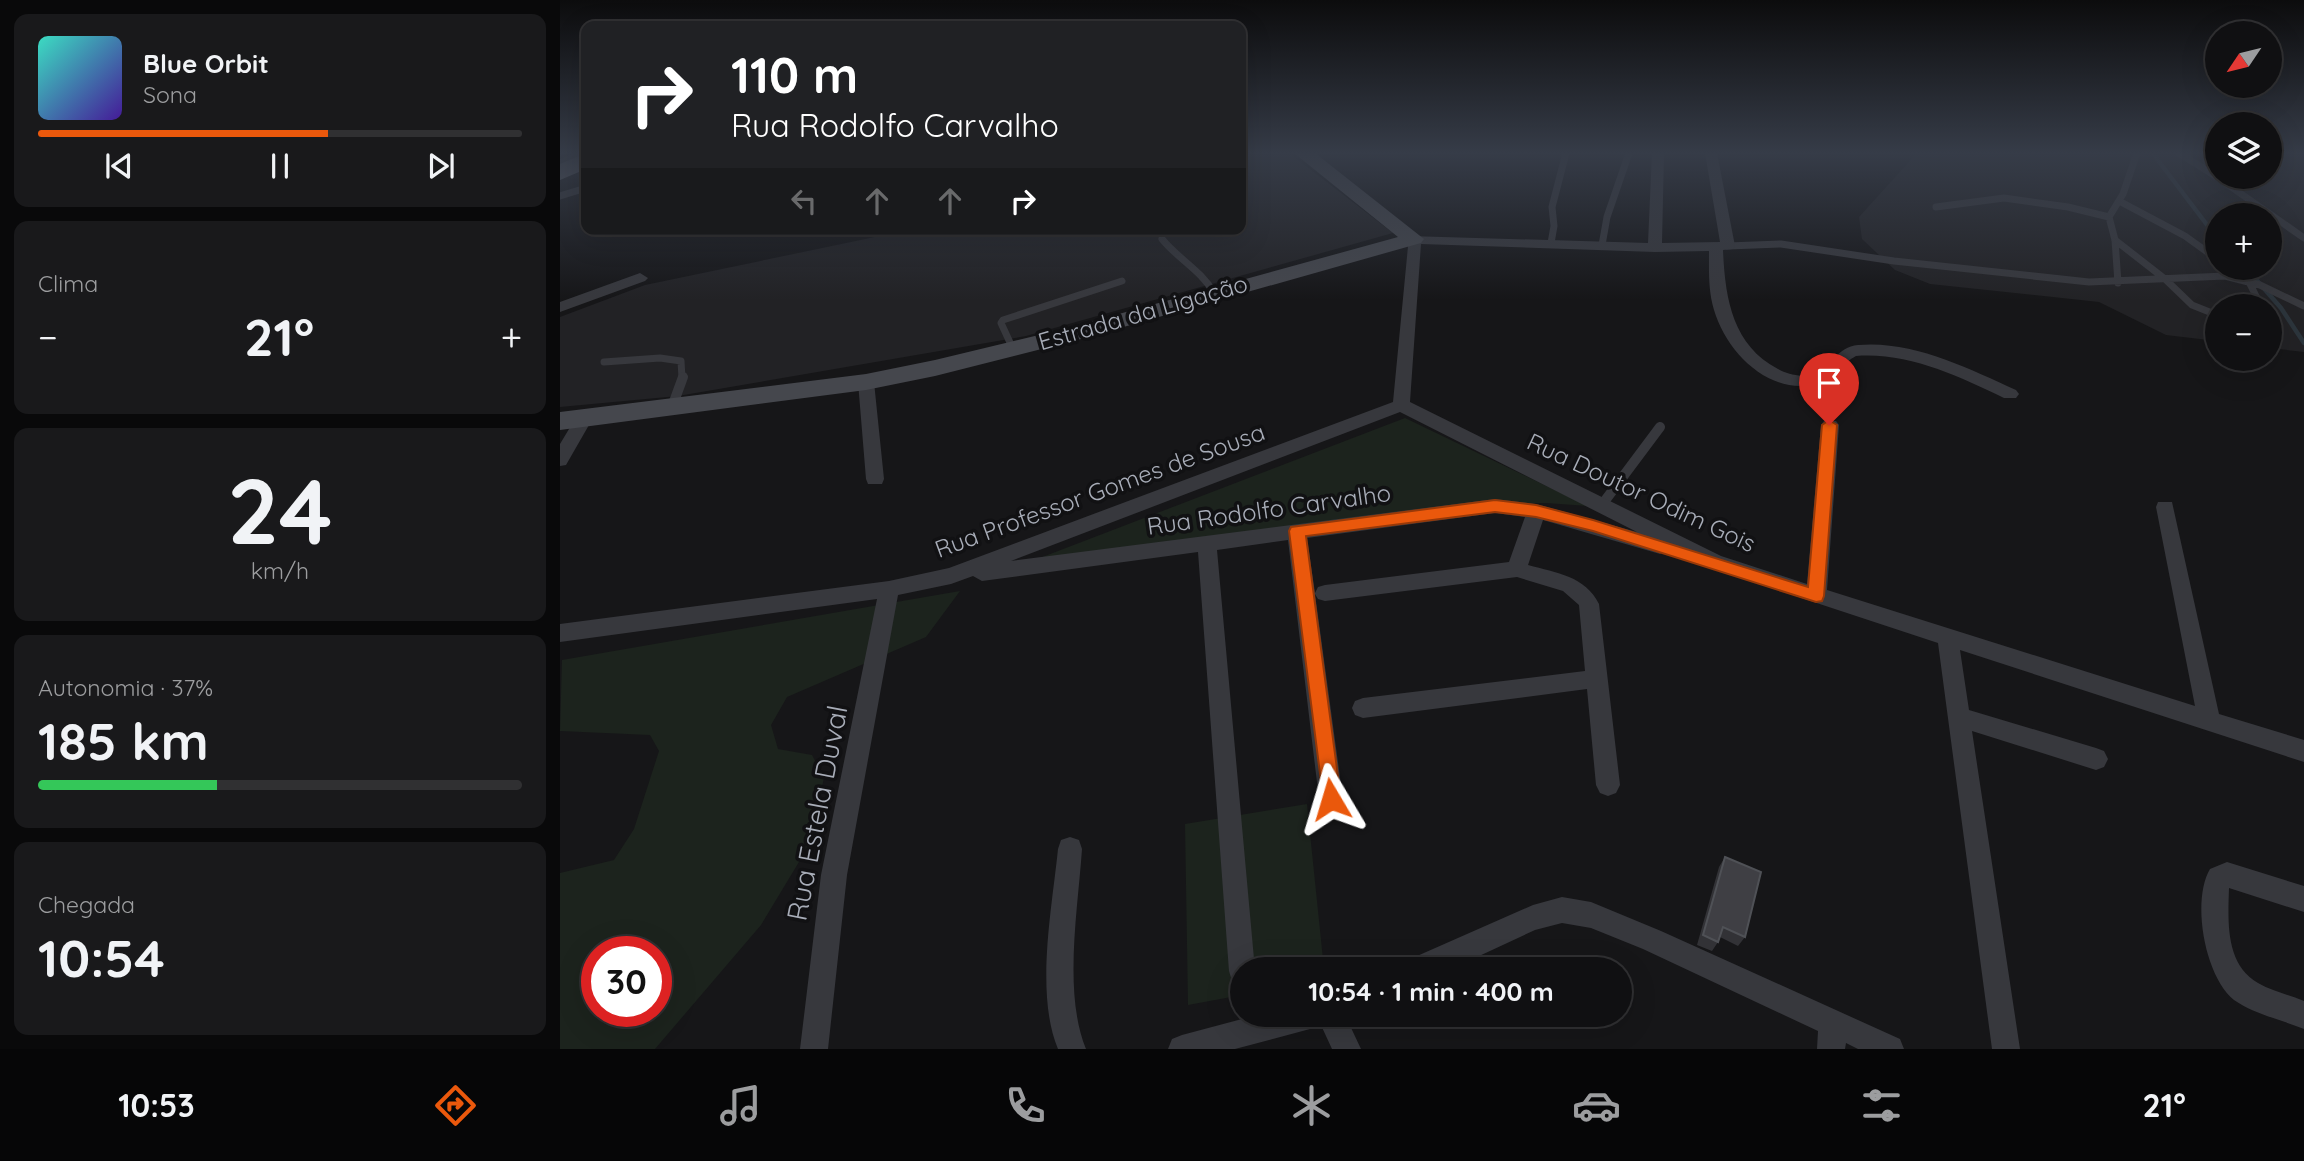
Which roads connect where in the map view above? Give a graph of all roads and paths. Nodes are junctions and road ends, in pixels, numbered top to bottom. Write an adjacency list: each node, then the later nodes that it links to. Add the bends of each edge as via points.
1 (1366, 202): 15 (street)
2 (1553, 202): 17 (lane)
3 (1611, 202): 18 (lane)
4 (1656, 202): 20 (street)
5 (1717, 202): 19 (street)
6 (1974, 202): 11 (lane)
7 (2032, 202): 12 (lane)
8 (2118, 202): 12 (lane)
9 (2121, 202): 21 (lane)
10 (2253, 202): 13 (lane)
11 (1936, 207)
12 (2109, 217): 16 (lane)
13 (2304, 238)
14 (1162, 239): 28 (lane, via 1173,255 1206,277)
15 (1414, 239): 17 (street, Estrada da Ligação); 28 (street, Estrada da Ligação); 37 (street)
16 (2115, 240): 23 (lane); 26 (lane)
17 (1551, 243): 18 (street, Estrada da Ligação)
18 (1602, 245): 20 (street, Estrada da Ligação)
19 (1722, 246): 20 (street, Estrada da Ligação); 26 (lane, via 1781,244 1906,263); 36 (street, via 1718,294 1726,323 1764,370 1795,380 1814,380 1854,350 1870,351 1958,370)
20 (1655, 248)
21 (2205, 250)
22 (640, 278): 31 (street)
23 (2165, 279): 26 (lane); 27 (lane, via 2213,275); 32 (lane, via 2192,305)
24 (2248, 280): 27 (lane)
25 (1122, 281): 33 (lane, via 1003,320)
26 (2118, 283)
27 (2253, 283): 29 (lane); 30 (lane)
28 (1214, 293): 33 (street, Estrada da Ligação)
29 (2257, 294)
30 (2304, 306)
31 (560, 307)
32 (2205, 310)
33 (1013, 349): 35 (street, Estrada da Ligação)
34 (604, 362): 38 (lane, via 681,361 681,391)
35 (866, 382): 38 (street, Estrada da Ligação); 43 (street)
36 (2010, 394)
37 (1401, 405): 44 (street, Rua Doutor Odim Gois); 51 (street, Rua Professor Gomes de Sousa)
38 (672, 407): 39 (street, Estrada da Ligação)
39 (572, 419): 42 (street)
40 (1829, 425): 54 (street)
41 (1660, 427): 44 (lane)
42 (560, 460)
43 (875, 479)
44 (1601, 506): 49 (street, Rua Doutor Odim Gois)
45 (2165, 508): 60 (street)
46 (1536, 511): 47 (street, Rua Rodolfo Carvalho, via 1495,506); 49 (street, Rua Rodolfo Carvalho); 50 (street)
47 (1297, 531): 48 (street, Rua Rodolfo Carvalho); 64 (street)
48 (1207, 544): 51 (street, Rua Rodolfo Carvalho); 67 (street)
49 (1714, 562): 54 (street, Rua Doutor Odim Gois)
50 (1517, 569): 53 (street); 57 (street, via 1582,593 1589,604)
51 (951, 576): 52 (street, Rua Professor Gomes de Sousa)
52 (889, 589): 55 (street, Rua Professor Gomes de Sousa); 73 (street, Rua Estela Duval, via 826,921)
53 (1325, 593)
54 (1816, 596): 56 (street, Rua Doutor Odim Gois)
55 (561, 635)
56 (1948, 639): 59 (street); 60 (street, Rua Doutor Odim Gois)
57 (1595, 679): 58 (street); 63 (street)
58 (1363, 708)
59 (1959, 717): 62 (street); 78 (street)
60 (2209, 722): 61 (street, Rua Doutor Odim Gois)
61 (2304, 751)
62 (2096, 759)
63 (1608, 785)
64 (1331, 799)
65 (1070, 849): 74 (street, via 1061,1001 1066,1041)
66 (2304, 899): 69 (street, via 2227,875 2216,883 2215,920 2221,956 2230,976 2246,991)
67 (1241, 957)
68 (1447, 957): 72 (street, via 1533,918 1562,910 1591,915 1652,940)
69 (2304, 1015)
70 (1265, 1027): 75 (street)
71 (1337, 1027): 76 (street)
72 (1832, 1036): 77 (street)
73 (814, 1049)
74 (1072, 1049)
75 (1182, 1049)
76 (1347, 1049)
77 (1890, 1049)
78 (2006, 1049)

